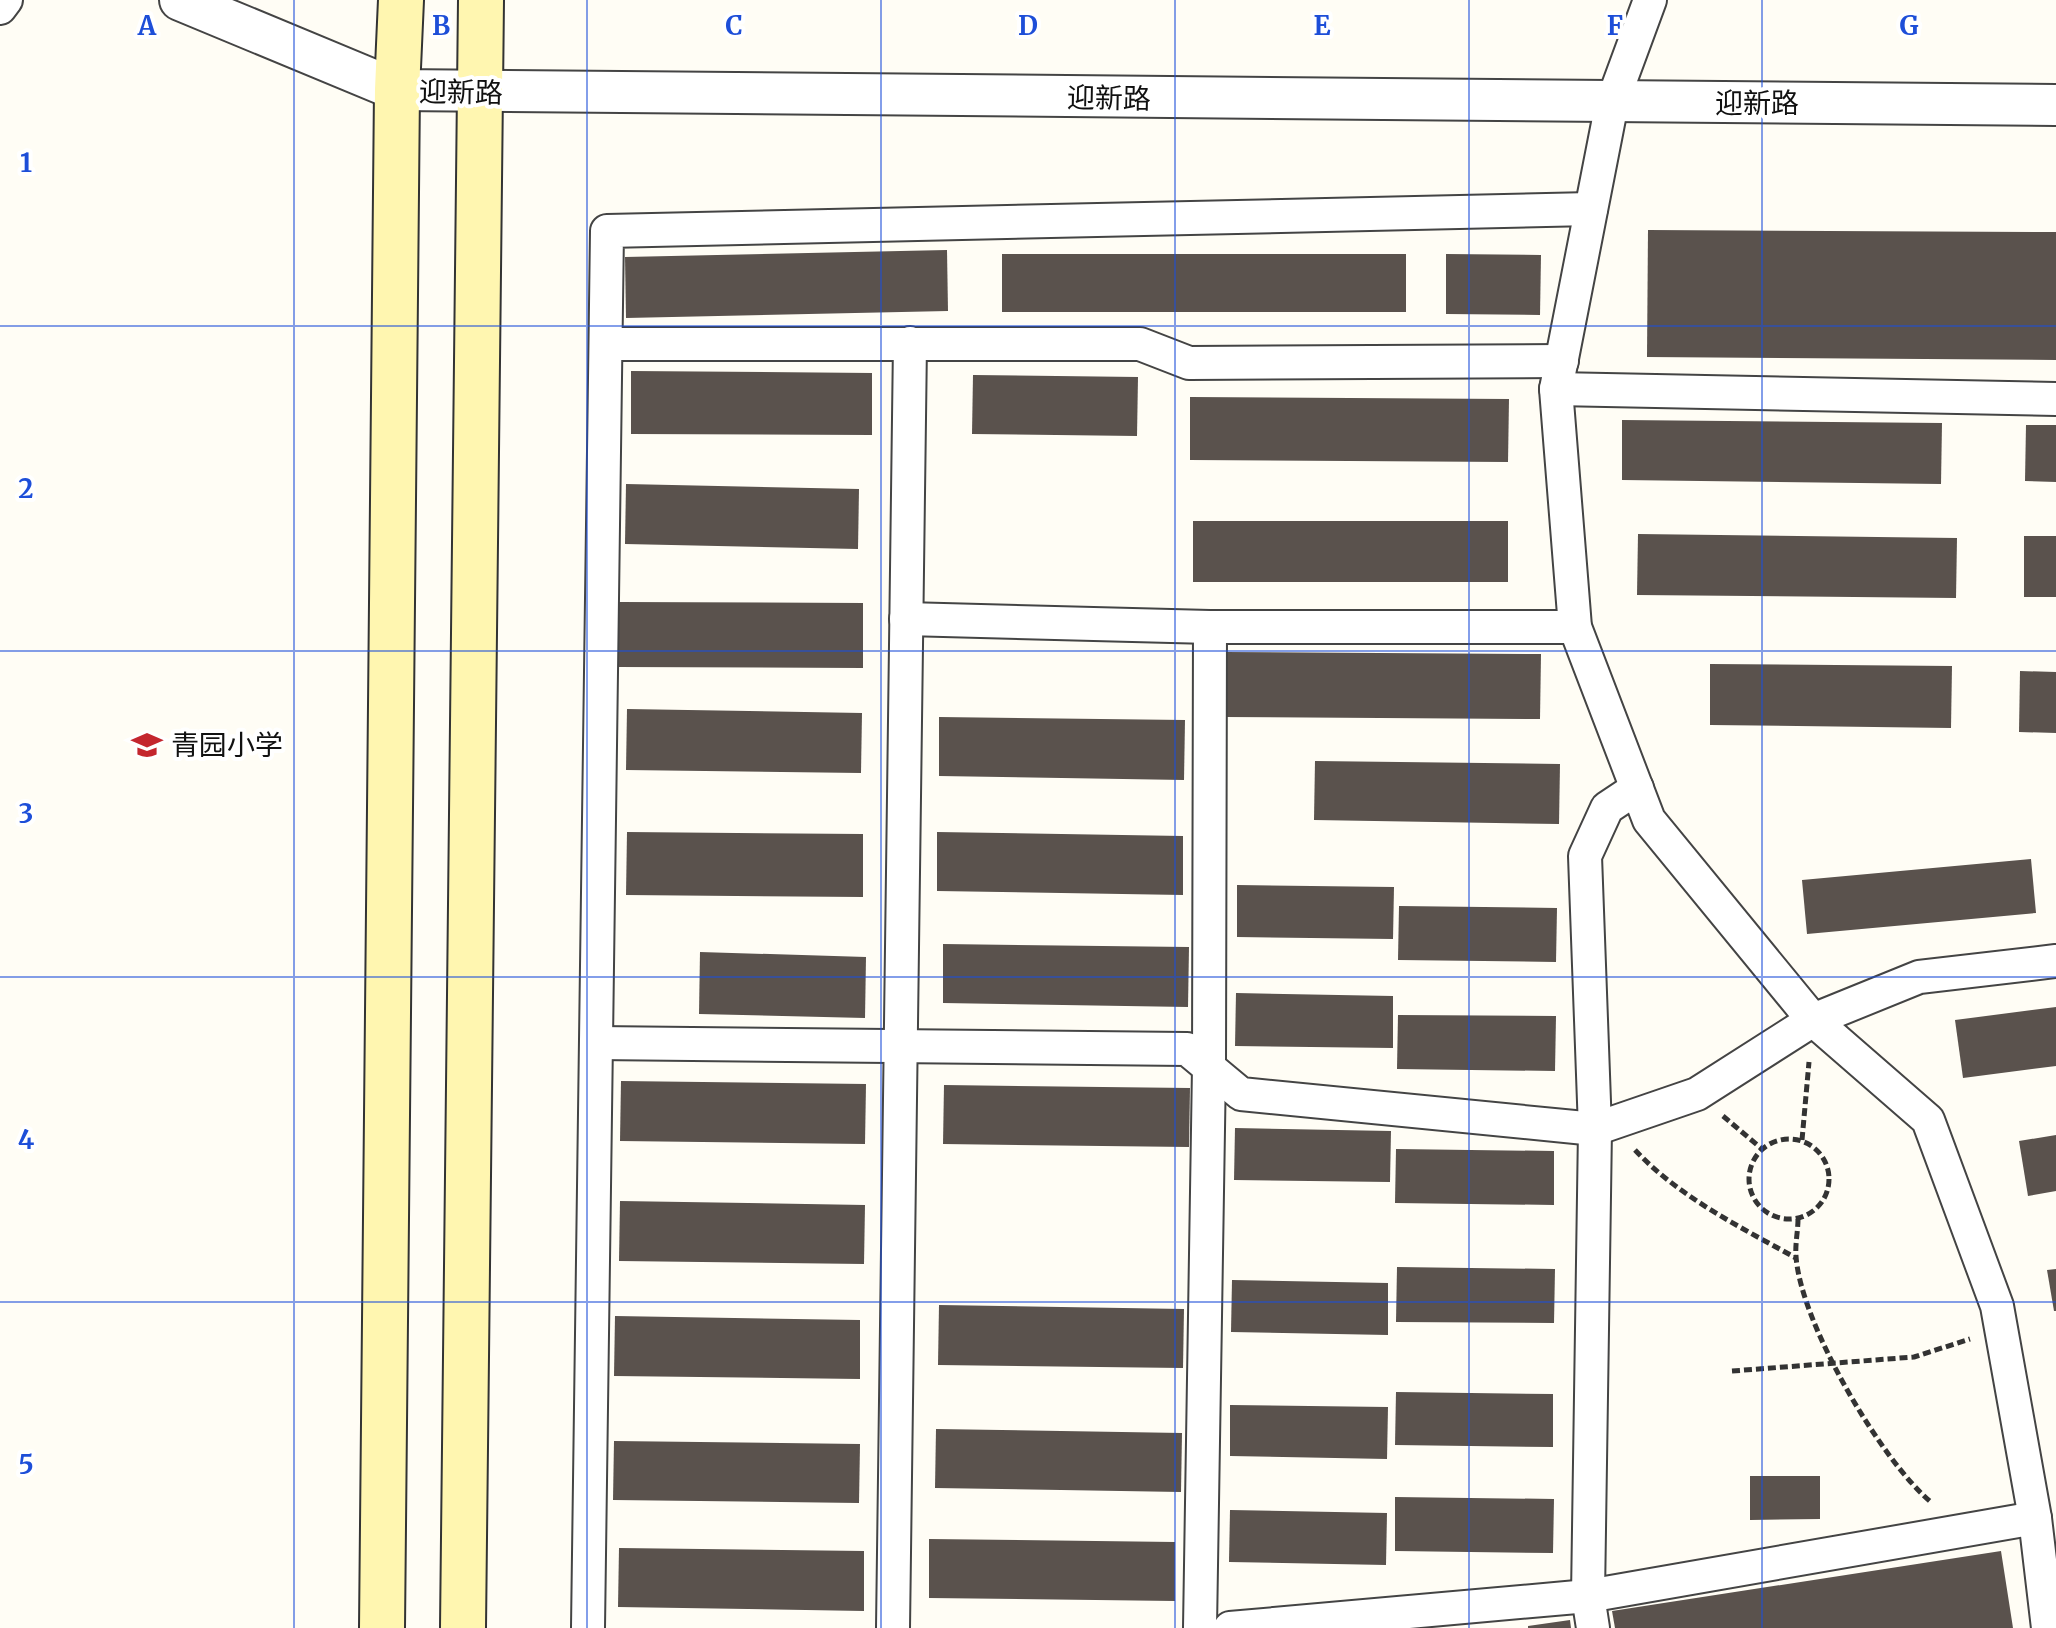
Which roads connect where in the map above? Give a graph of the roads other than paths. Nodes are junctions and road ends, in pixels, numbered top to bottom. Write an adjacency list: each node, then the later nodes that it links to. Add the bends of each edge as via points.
1 (6, 0): 6 (street)
2 (180, 0): 7 (street, 迎新路)
3 (401, 0): 7 (main road)
4 (481, 0): 8 (main road)
5 (1650, 0): 9 (street)
6 (0, 8)
7 (397, 90): 8 (street, 迎新路); 29 (main road)
8 (479, 92): 9 (street, 迎新路); 30 (main road)
9 (1612, 103): 10 (street, 迎新路); 11 (street)
10 (2056, 105)
11 (1591, 209): 13 (street, via 607,231); 14 (street)
12 (910, 343): 13 (street); 14 (street, via 1140,344 1189,363); 16 (street)
13 (606, 344): 22 (street)
14 (1559, 375): 15 (street); 18 (street)
15 (2056, 399)
16 (906, 619): 17 (street); 23 (street)
17 (1210, 627): 18 (street); 24 (street)
18 (1575, 627): 19 (street)
19 (1637, 788): 21 (street, via 1649,820); 25 (street, via 1607,808 1585,856)
20 (2056, 961): 21 (street, via 1919,977)
21 (1813, 1020): 25 (street, via 1697,1094); 26 (street, via 1928,1120 1997,1306)
22 (596, 1043): 23 (street); 31 (street)
23 (901, 1046): 24 (street, via 1187,1049); 32 (street)
24 (1209, 1067): 25 (street, via 1241,1094); 33 (street)
25 (1602, 1126): 28 (street)
26 (2042, 1479): 27 (street)
27 (2035, 1518): 28 (street); 36 (street)
28 (1588, 1596): 34 (street); 35 (street)
29 (382, 1628)
30 (463, 1628)
31 (588, 1628)
32 (893, 1628)
33 (1200, 1628)
34 (1230, 1628)
35 (1593, 1628)
36 (2048, 1628)

